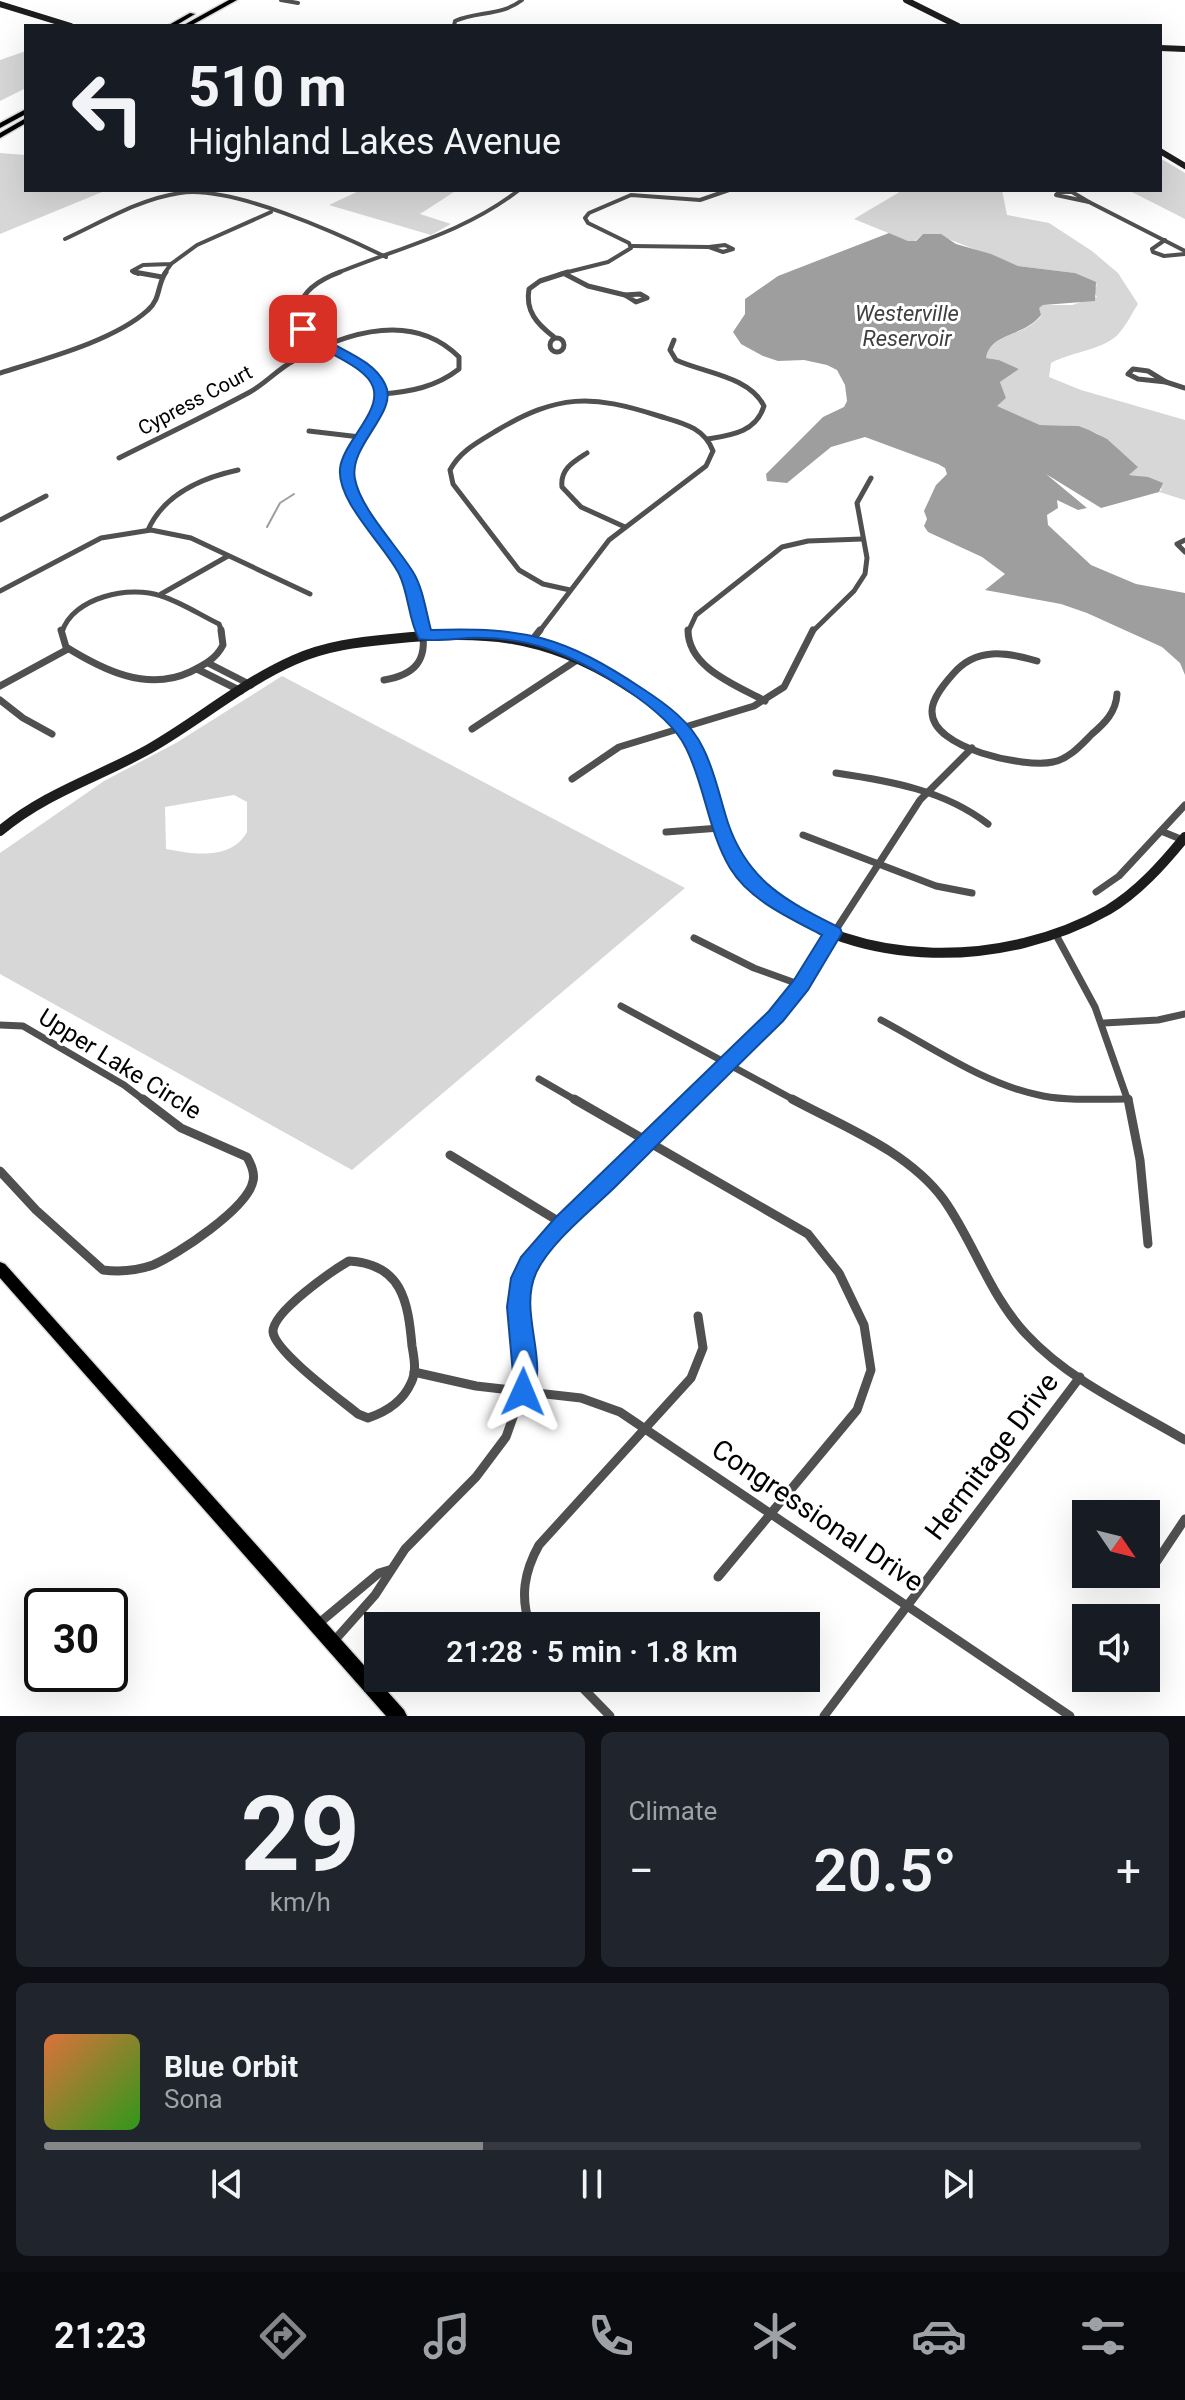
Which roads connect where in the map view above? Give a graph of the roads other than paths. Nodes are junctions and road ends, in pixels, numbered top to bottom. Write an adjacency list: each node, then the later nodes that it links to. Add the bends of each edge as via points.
1 (220, 0): 9 (main road)
2 (234, 0): 10 (main road)
3 (281, 0): 4 (street, via 298,3)
4 (294, 0)
5 (522, 0): 11 (street, via 511,10 463,17)
6 (906, 0): 12 (street)
7 (0, 4): 8 (street)
8 (65, 24)
9 (174, 24)
10 (189, 24)
11 (454, 24)
12 (954, 24)
13 (1162, 48): 14 (street)
14 (1185, 49)
15 (24, 112): 17 (main road)
16 (24, 121): 18 (main road)
17 (0, 126)
18 (0, 136)
19 (1162, 152): 20 (street)
20 (1185, 166)
21 (516, 192): 32 (street)
22 (664, 192): 24 (street)
23 (723, 192): 24 (street, via 700,200)
24 (661, 196): 29 (street, via 625,196 587,216 589,224)
25 (1089, 202): 25 (street, via 1070,192 1056,195 1064,199); 28 (street)
26 (271, 212): 27 (street, via 212,192 185,192); 32 (street); 33 (street, via 197,245)
27 (65, 239)
28 (1165, 240): 31 (street); 31 (street, via 1153,252)
29 (632, 246): 30 (street); 34 (street, via 620,257)
30 (709, 247)
31 (1185, 252)
32 (386, 257): 39 (street, via 328,277 303,298 300,323)
33 (171, 264): 35 (street); 35 (street, via 132,271)
34 (565, 274): 36 (street); 37 (street, via 534,284 527,295 534,322)
35 (162, 277): 40 (street, via 156,303 127,324 81,347)
36 (625, 295)
37 (554, 337)
38 (674, 340): 46 (street, via 670,350 676,360 744,384 763,403 762,414 751,426)
39 (326, 347): 43 (street, via 366,369); 43 (street, Cypress Court, via 370,330 402,329 420,333 459,357 459,369 446,378 414,390); 48 (street, Cypress Court)
40 (0, 373)
41 (1166, 382): 41 (street, via 1144,370 1128,372 1134,378); 42 (street)
42 (1185, 388)
43 (381, 394): 45 (street, via 379,408)
44 (309, 431): 45 (street)
45 (360, 437): 63 (street, via 347,468 348,481 408,575)
46 (708, 439): 53 (street, via 713,451 706,466); 59 (street, via 687,424 621,403 572,398 538,407 457,457 450,470 453,484 512,563 534,580)
47 (587, 453): 53 (street, via 564,471 562,490 578,507)
48 (119, 458)
49 (238, 470): 54 (street, via 168,501)
50 (871, 478): 55 (street, via 857,503)
51 (46, 496): 52 (street)
52 (0, 520)
53 (625, 527): 59 (street)
54 (148, 530): 58 (street, via 186,536); 60 (street, via 101,538)
55 (862, 539): 76 (street, via 867,558 860,583 813,630 790,679); 76 (street, via 808,541 778,549 688,625 685,638 694,655)
56 (1185, 540): 57 (street, via 1177,544)
57 (1185, 552)
58 (228, 556): 61 (street); 62 (street)
59 (570, 590): 64 (street)
60 (0, 591)
61 (310, 594)
62 (160, 595): 65 (street, via 118,593 91,602 64,624 62,639); 68 (street, via 223,629 223,646)
63 (424, 635): 64 (street, via 485,633); 70 (street, via 421,663 408,674); 71 (street, via 329,648)
64 (533, 639): 66 (street)
65 (68, 649): 69 (street, via 137,680 164,680); 72 (street)
66 (582, 657): 77 (street); 78 (street)
67 (1037, 661): 80 (street, via 984,655 953,670 933,702 932,714 943,732)
68 (208, 663): 69 (street); 71 (street)
69 (197, 669): 73 (street)
70 (384, 680)
71 (251, 685): 73 (street)
72 (0, 686)
73 (241, 691): 87 (street, via 145,751 41,798)
74 (1117, 694): 80 (street, via 1113,712 1062,760 1024,764)
75 (0, 700): 79 (street)
76 (765, 701): 77 (street)
77 (681, 728): 82 (street, via 619,747); 86 (street, via 697,754)
78 (472, 729)
79 (52, 734)
80 (972, 748): 83 (street)
81 (836, 773): 83 (street)
82 (572, 779)
83 (927, 793): 85 (street); 92 (street)
84 (1185, 805): 88 (street)
85 (988, 824)
86 (720, 828): 89 (street); 95 (street, via 739,867 762,892)
87 (0, 831)
88 (1161, 831): 91 (street); 93 (street, via 1119,876)
89 (666, 832)
90 (803, 835): 92 (street)
91 (1184, 840): 96 (street, via 1123,899)
92 (877, 865): 94 (street); 95 (street)
93 (1096, 892)
94 (972, 893)
95 (833, 933): 96 (street, via 879,945 944,952 1004,946); 98 (street)
96 (1055, 933): 102 (street)
97 (694, 938): 98 (street)
98 (801, 985): 104 (street)
99 (621, 1006): 104 (street)
100 (1185, 1014): 102 (street)
101 (881, 1020): 106 (street, via 1030,1093)
102 (1104, 1023): 106 (street)
103 (0, 1025): 109 (street, Upper Lake Circle, via 23,1026 124,1085 181,1128 247,1157 253,1177 245,1196 181,1251 112,1273 58,1230)
104 (726, 1063): 107 (street); 115 (street, via 919,1171 954,1212 1011,1318 1043,1351)
105 (539, 1079): 107 (street)
106 (1129, 1099): 111 (street, via 1143,1169)
107 (648, 1140): 110 (street); 119 (street, via 820,1244 837,1267 868,1340 871,1369 864,1397)
108 (450, 1155): 110 (street)
109 (0, 1171)
110 (563, 1224): 116 (street, via 539,1249 523,1278 518,1307)
111 (1148, 1244)
112 (0, 1268): 126 (main road)
113 (698, 1316): 117 (street, via 704,1344 698,1368)
114 (414, 1372): 114 (street, via 390,1409 368,1418 282,1349 274,1337 275,1324 328,1274 359,1261 381,1270 404,1292); 116 (street, Congressional Drive)
115 (1080, 1377): 118 (street); 124 (street, Hermitage Drive)
116 (523, 1392): 117 (street, Congressional Drive, via 591,1401); 122 (street, via 499,1449)
117 (646, 1428): 119 (street, Congressional Drive); 125 (street, via 539,1545 523,1587)
118 (1185, 1440)
119 (771, 1512): 123 (street); 124 (street, Congressional Drive)
120 (1185, 1519): 121 (street)
121 (1160, 1556)
122 (389, 1570): 126 (street); 127 (street, via 374,1596)
123 (718, 1577)
124 (909, 1605): 131 (street, Hermitage Drive); 132 (street, Congressional Drive)
125 (527, 1612)
126 (317, 1624): 127 (main road)
127 (333, 1642): 129 (main road)
128 (587, 1692): 130 (street)
129 (398, 1716)
130 (610, 1716)
131 (824, 1716)
132 (1070, 1716)

